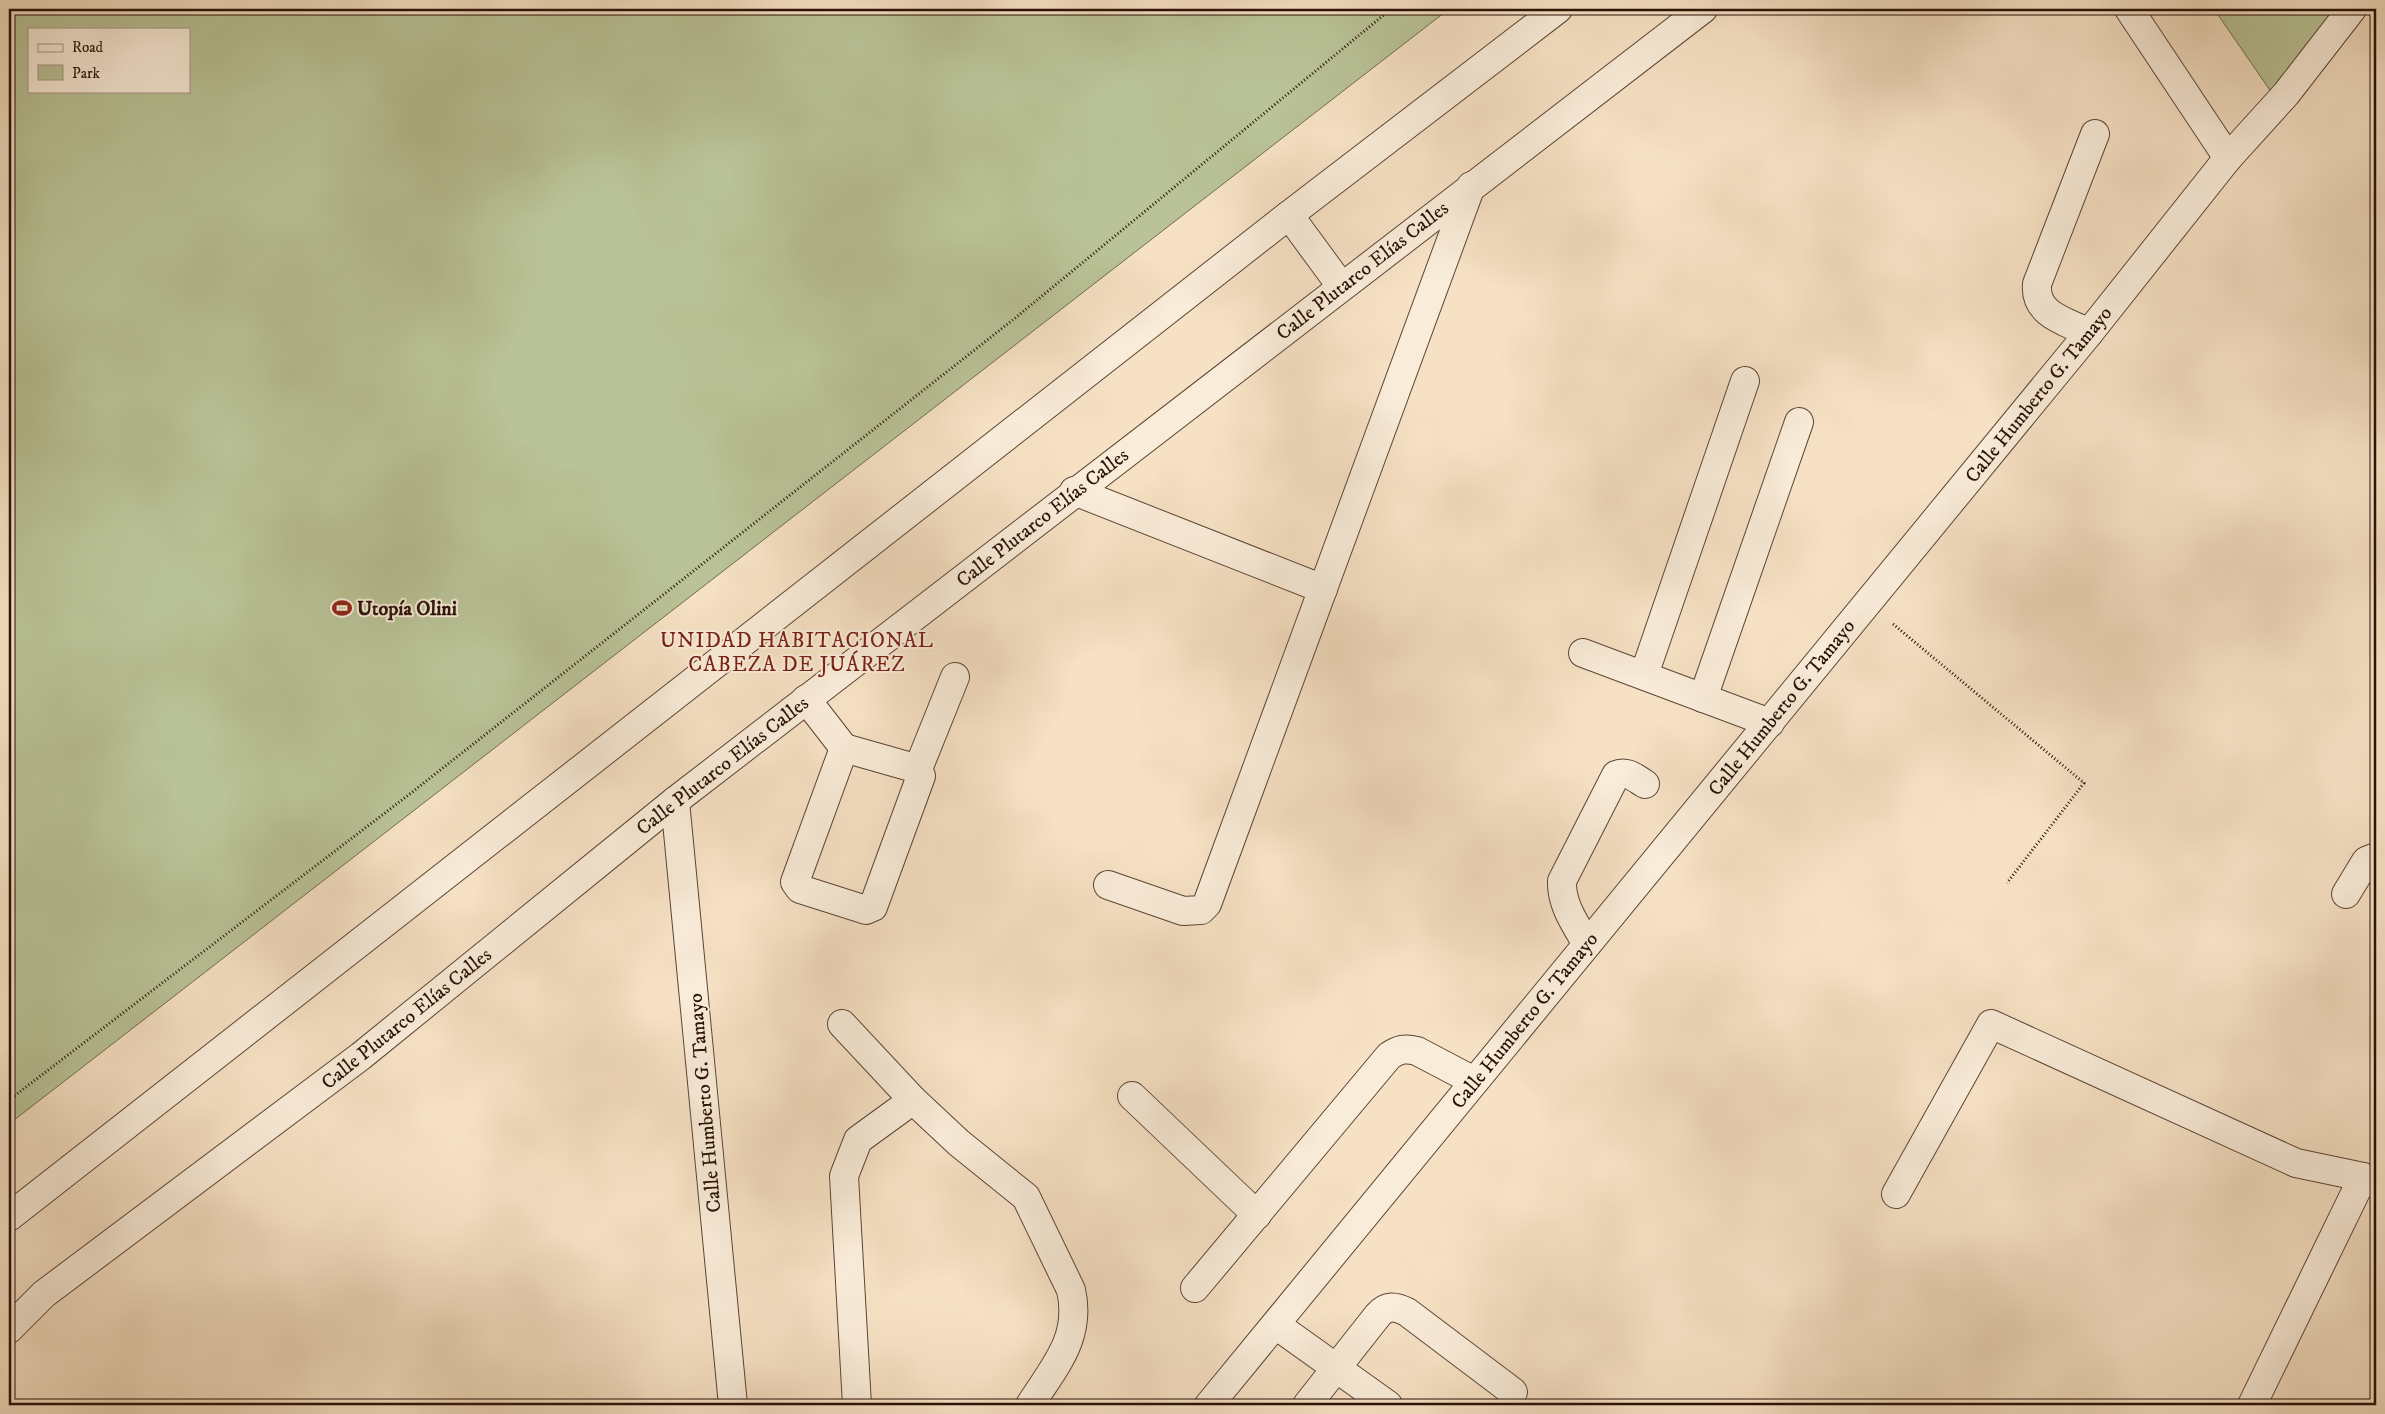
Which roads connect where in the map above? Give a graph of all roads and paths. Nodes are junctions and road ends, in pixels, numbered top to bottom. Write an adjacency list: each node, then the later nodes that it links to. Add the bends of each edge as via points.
1 (1391, 9): 35 (path, via 1014,319 403,799)
2 (1558, 9): 9 (street)
3 (1703, 9): 8 (street, Calle Plutarco Elías Calles)
4 (2128, 9): 7 (street)
5 (2352, 9): 7 (street, Calle Humberto G. Tamayo, via 2286,94)
6 (2095, 134): 11 (street, via 2037,284 2036,294 2040,305 2048,312)
7 (2228, 158): 11 (street, Calle Humberto G. Tamayo)
8 (1471, 186): 10 (street, Calle Plutarco Elías Calles); 15 (street)
9 (1289, 215): 10 (street); 40 (street)
10 (1341, 286): 14 (street, Calle Plutarco Elías Calles)
11 (2089, 333): 16 (street, Calle Humberto G. Tamayo)
12 (1745, 381): 18 (street)
13 (1800, 422): 20 (street)
14 (1074, 491): 15 (street); 21 (street, Calle Plutarco Elías Calles)
15 (1323, 589): 29 (street, via 1207,904 1201,910 1184,911)
16 (1867, 602): 22 (street, Calle Humberto G. Tamayo); 28 (path, via 2084,783)
17 (1582, 653): 18 (street)
18 (1644, 675): 20 (street)
19 (955, 677): 24 (street)
20 (1703, 698): 22 (street)
21 (806, 699): 23 (street); 26 (street, Calle Plutarco Elías Calles)
22 (1770, 723): 31 (street, Calle Humberto G. Tamayo)
23 (844, 748): 24 (street); 24 (street, via 795,882 800,889 866,910 873,907 921,776)
24 (918, 769)
25 (1645, 784): 31 (street, via 1627,773 1616,775 1562,881 1562,892 1570,915)
26 (675, 801): 43 (street, Calle Plutarco Elías Calles, via 361,1056 44,1294); 46 (street, Calle Humberto G. Tamayo)
27 (2376, 858): 30 (street, via 2366,861)
28 (2007, 883)
29 (1108, 885)
30 (2346, 894)
31 (1586, 944): 33 (street, Calle Humberto G. Tamayo)
32 (842, 1024): 36 (street)
33 (1474, 1081): 39 (street, via 1417,1051 1397,1051 1389,1056); 42 (street, Calle Humberto G. Tamayo)
34 (1132, 1096): 39 (street)
35 (9, 1100)
36 (913, 1100): 47 (street, via 858,1140 844,1176); 48 (street, via 959,1143 1026,1197 1072,1290 1075,1321 1070,1339)
37 (2370, 1180): 38 (street, via 2296,1163 1992,1024); 52 (street)
38 (1896, 1194)
39 (1256, 1215): 41 (street)
40 (9, 1217)
41 (1195, 1288)
42 (1276, 1325): 44 (street); 49 (street, Calle Humberto G. Tamayo)
43 (9, 1329)
44 (1337, 1367): 45 (street, via 1383,1309 1390,1306 1407,1312); 50 (street); 51 (street)
45 (1513, 1392)
46 (733, 1405)
47 (857, 1405)
48 (1030, 1405)
49 (1209, 1405)
50 (1307, 1405)
51 (1388, 1405)
52 (2252, 1405)

